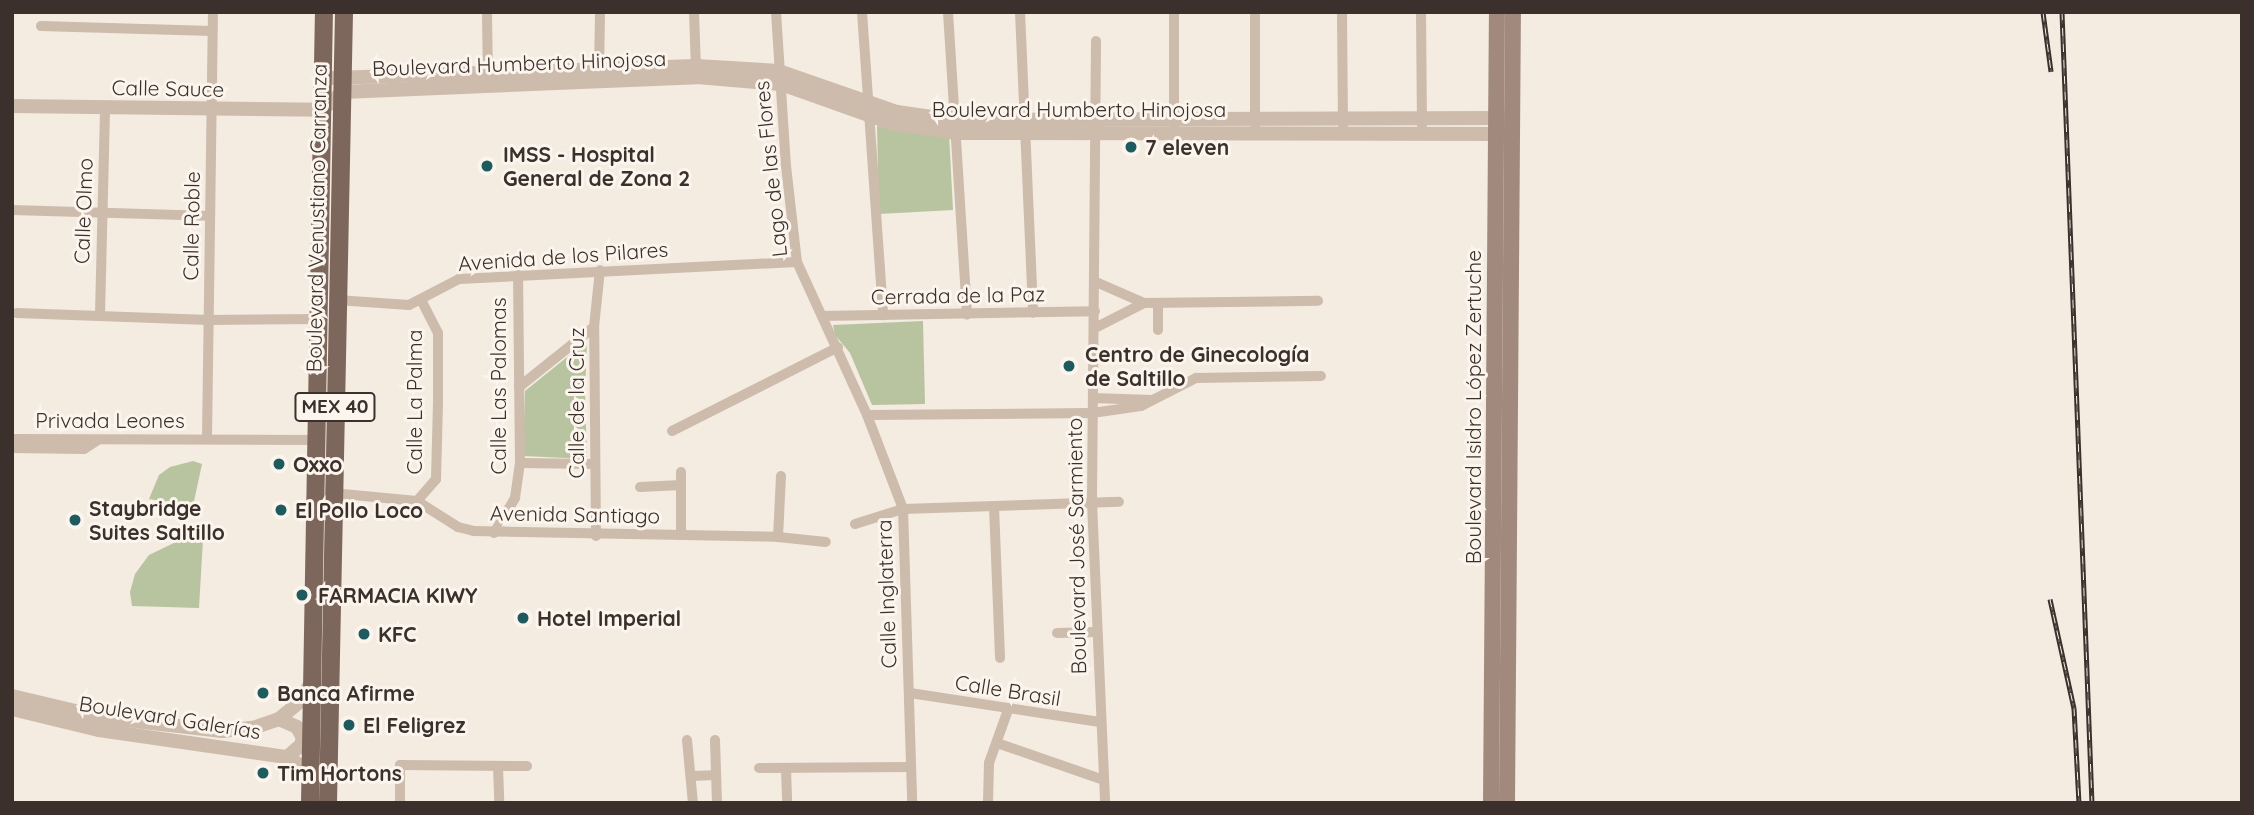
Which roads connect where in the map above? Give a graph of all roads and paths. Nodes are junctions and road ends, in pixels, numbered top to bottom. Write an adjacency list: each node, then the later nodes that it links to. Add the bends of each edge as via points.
1 (213, 12): 18 (street, Calle Roble)
2 (324, 12): 23 (main road, Boulevard Venustiano Carranza / MEX 40)
3 (344, 12): 25 (main road, Boulevard Venustiano Carranza / MEX 40)
4 (487, 12): 24 (street)
5 (600, 12): 21 (street)
6 (694, 12): 20 (street)
7 (776, 12): 22 (street, Lago de las Flores)
8 (862, 12): 30 (street)
9 (948, 12): 33 (street)
10 (1020, 12): 34 (street)
11 (1174, 12): 31 (street)
12 (1255, 12): 36 (street)
13 (1342, 12): 37 (street)
14 (1421, 12): 32 (street)
15 (1497, 12): 38 (main road, Boulevard Isidro López Zertuche)
16 (1513, 12): 38 (main road, Boulevard Isidro López Zertuche)
17 (41, 26): 18 (street)
18 (212, 31): 28 (street, Calle Roble)
19 (1096, 41): 35 (street, Boulevard José Sarmiento)
20 (696, 71): 21 (street, Boulevard Humberto Hinojosa); 22 (street, Boulevard Humberto Hinojosa)
21 (599, 75): 24 (street, Boulevard Humberto Hinojosa)
22 (780, 77): 30 (street, Boulevard Humberto Hinojosa); 42 (street, Lago de las Flores)
23 (323, 79): 25 (street, Boulevard Humberto Hinojosa); 29 (main road, Boulevard Venustiano Carranza / MEX 40)
24 (488, 80): 25 (street, Boulevard Humberto Hinojosa)
25 (343, 85): 29 (street, Boulevard Humberto Hinojosa); 46 (main road, Boulevard Venustiano Carranza / MEX 40)
26 (12, 106): 27 (street, Calle Sauce)
27 (105, 108): 28 (street, Calle Sauce); 40 (street, Calle Olmo)
28 (212, 110): 29 (street, Calle Sauce); 41 (street, Calle Roble)
29 (323, 110): 58 (main road, Boulevard Venustiano Carranza / MEX 40)
30 (869, 110): 33 (street, Boulevard Humberto Hinojosa, via 919,129); 57 (street)
31 (1174, 125): 35 (street, Boulevard Humberto Hinojosa); 36 (street, Boulevard Humberto Hinojosa)
32 (1422, 125): 37 (street, Boulevard Humberto Hinojosa); 38 (street, Boulevard Humberto Hinojosa)
33 (954, 126): 34 (street, Boulevard Humberto Hinojosa); 54 (street)
34 (1024, 126): 35 (street, Boulevard Humberto Hinojosa); 53 (street)
35 (1096, 126): 45 (street, Boulevard José Sarmiento)
36 (1255, 126): 37 (street, Boulevard Humberto Hinojosa)
37 (1343, 126)
38 (1505, 126): 107 (main road, Boulevard Isidro López Zertuche)
39 (12, 210): 40 (street)
40 (103, 212): 41 (street); 55 (street, Calle Olmo)
41 (210, 216): 59 (street, Calle Roble)
42 (797, 262): 43 (street, Avenida de los Pilares); 56 (street, Lago de las Flores)
43 (600, 270): 44 (street, Avenida de los Pilares); 60 (street, Calle de la Cruz)
44 (518, 275): 48 (street, Avenida de los Pilares, via 459,279); 65 (street, Calle Las Palomas)
45 (1096, 282): 49 (street); 51 (street, Boulevard José Sarmiento)
46 (337, 300): 48 (street, Avenida de los Pilares, via 401,305); 82 (main road, Boulevard Venustiano Carranza / MEX 40)
47 (1318, 300): 50 (street)
48 (422, 301): 83 (street, Calle La Palma, via 438,333 438,417 436,479)
49 (1144, 303): 50 (street); 61 (street)
50 (1158, 304): 62 (street)
51 (1096, 311): 53 (street, Cerrada de la Paz); 61 (street, Boulevard José Sarmiento)
52 (17, 313): 55 (street)
53 (1033, 313): 54 (street, Cerrada de la Paz)
54 (967, 314): 57 (street, Cerrada de la Paz)
55 (100, 315): 59 (street)
56 (822, 316): 57 (street, Cerrada de la Paz); 63 (street, Calle Inglaterra)
57 (883, 316)
58 (320, 319): 59 (street); 74 (main road, Boulevard Venustiano Carranza / MEX 40)
59 (209, 320): 72 (street, Calle Roble)
60 (594, 327): 65 (street); 77 (street, Calle de la Cruz)
61 (1095, 328): 66 (street, Boulevard José Sarmiento)
62 (1157, 330)
63 (838, 347): 69 (street, Calle Inglaterra); 70 (street)
64 (1321, 376): 67 (street, via 1196,378 1141,406)
65 (519, 387): 76 (street, Calle Las Palomas)
66 (1093, 398): 67 (street); 68 (street, Boulevard José Sarmiento)
67 (1122, 403): 68 (street)
68 (1092, 413): 69 (street); 84 (street, Boulevard José Sarmiento)
69 (867, 415): 87 (street, Calle Inglaterra)
70 (672, 431)
71 (13, 439): 73 (street, Privada Leones)
72 (207, 439): 73 (street, Privada Leones); 74 (street, Privada Leones)
73 (98, 440): 75 (street, via 83,449)
74 (317, 440): 97 (main road, Boulevard Venustiano Carranza / MEX 40)
75 (12, 448)
76 (520, 463): 77 (street); 89 (street, Calle Las Palomas, via 516,498)
77 (594, 464): 91 (street, Calle de la Cruz)
78 (681, 472): 80 (street)
79 (781, 476): 92 (street)
80 (681, 485): 81 (street); 90 (street)
81 (640, 487)
82 (332, 493): 83 (street, Avenida Santiago); 119 (main road, Boulevard Venustiano Carranza / MEX 40)
83 (417, 500): 89 (street, Avenida Santiago, via 458,527)
84 (1092, 502): 85 (street); 86 (street); 94 (street, Boulevard José Sarmiento)
85 (1119, 502)
86 (994, 507): 87 (street); 96 (street)
87 (903, 509): 88 (street); 98 (street, Calle Inglaterra)
88 (855, 524)
89 (494, 533): 91 (street, Avenida Santiago)
90 (681, 535): 91 (street, Avenida Santiago); 92 (street, Avenida Santiago)
91 (596, 536)
92 (778, 537): 93 (street, Avenida Santiago)
93 (826, 541)
94 (1097, 632): 95 (street); 103 (street, Boulevard José Sarmiento)
95 (1057, 633)
96 (1000, 658)
97 (311, 683): 102 (street, Boulevard Galerías, via 299,702); 117 (main road, Boulevard Venustiano Carranza / MEX 40)
98 (910, 694): 101 (street, Calle Brasil); 111 (street, Calle Inglaterra)
99 (12, 696): 102 (street, Boulevard Galerías, via 100,717 200,730 238,730)
100 (12, 709): 108 (street, Boulevard Galerías, via 99,730)
101 (1008, 710): 103 (street, Calle Brasil); 106 (street)
102 (279, 719): 108 (street, via 297,727 303,738)
103 (1100, 722): 116 (street, Boulevard José Sarmiento)
104 (687, 740): 115 (street)
105 (715, 740): 114 (street)
106 (997, 743): 116 (street); 126 (street, via 988,774)
107 (1500, 743): 128 (main road, Boulevard Isidro López Zertuche); 129 (main road, Boulevard Isidro López Zertuche)
108 (287, 757): 117 (street, Boulevard Galerías, via 303,767)
109 (498, 766): 110 (street); 120 (street, via 400,765); 121 (street)
110 (527, 766)
111 (911, 767): 113 (street); 125 (street, Calle Inglaterra)
112 (759, 768): 113 (street)
113 (786, 769): 124 (street)
114 (716, 775): 115 (street); 123 (street)
115 (691, 776): 122 (street)
116 (1104, 780): 127 (street, Boulevard José Sarmiento)
117 (310, 782): 118 (main road, Boulevard Venustiano Carranza / MEX 40)
118 (310, 803)
119 (328, 803)
120 (400, 803)
121 (499, 803)
122 (693, 803)
123 (717, 803)
124 (787, 803)
125 (912, 803)
126 (988, 803)
127 (1105, 803)
128 (1491, 803)
129 (1507, 803)

